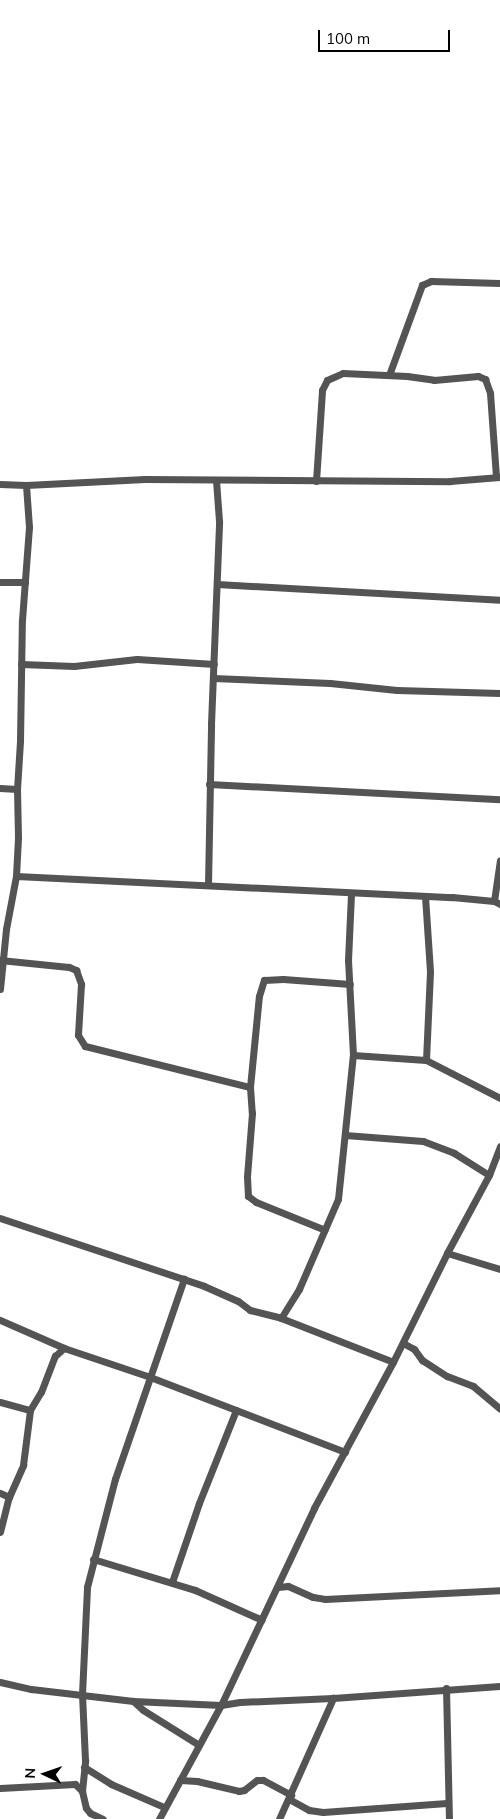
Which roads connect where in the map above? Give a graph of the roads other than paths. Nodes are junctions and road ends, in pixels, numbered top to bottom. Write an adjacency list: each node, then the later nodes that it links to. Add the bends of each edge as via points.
1 (500, 283): 2 (street, via 431,281 422,285)
2 (389, 374): 3 (street, via 434,380 478,376 485,379 490,393); 5 (street, via 343,372 324,384)
3 (498, 477): 5 (street, via 450,481)
4 (216, 480): 5 (street); 7 (street, via 145,479); 10 (street, via 219,521)
5 (316, 480)
6 (0, 484): 7 (street)
7 (26, 485): 9 (street, via 29,527)
8 (0, 582): 9 (street)
9 (25, 582): 12 (street)
10 (217, 584): 11 (street); 13 (street)
11 (500, 600)
12 (21, 664): 13 (street, via 74,666 137,659); 18 (street)
13 (214, 664): 14 (street)
14 (213, 678): 15 (street); 16 (street)
15 (500, 693)
16 (210, 784): 19 (street); 22 (street)
17 (0, 788): 18 (street)
18 (17, 789): 21 (street)
19 (500, 800)
20 (500, 860): 25 (street)
21 (16, 876): 22 (street); 26 (street)
22 (208, 885): 23 (street)
23 (351, 894): 24 (street); 27 (street)
24 (425, 896): 25 (street); 30 (street, via 430,972)
25 (497, 903)
26 (1, 960): 28 (street); 31 (street, via 76,970 81,984 78,1035 85,1046)
27 (350, 984): 29 (street); 31 (street, via 283,978 264,980 259,996)
28 (0, 989)
29 (353, 1055): 30 (street); 33 (street)
30 (426, 1060): 32 (street)
31 (250, 1087): 37 (street, via 248,1196)
32 (500, 1098)
33 (345, 1135): 35 (street, via 423,1141 454,1153); 37 (street, via 338,1199)
34 (500, 1146): 35 (street)
35 (489, 1174): 38 (street)
36 (0, 1218): 40 (street)
37 (325, 1230): 41 (street, via 299,1289)
38 (447, 1253): 39 (street); 43 (street)
39 (500, 1269)
40 (184, 1279): 41 (street, via 238,1301 250,1310); 46 (street)
41 (281, 1318): 45 (street)
42 (0, 1320): 44 (street)
43 (402, 1343): 45 (street); 48 (street, via 447,1376 473,1386)
44 (64, 1348): 46 (street); 49 (street, via 55,1356)
45 (393, 1362): 51 (street)
46 (150, 1377): 50 (street); 55 (street, via 115,1478)
47 (0, 1402): 49 (street)
48 (500, 1409)
49 (30, 1410): 53 (street, via 23,1465)
50 (236, 1410): 51 (street); 56 (street)
51 (345, 1452): 57 (street, via 314,1508)
52 (0, 1493): 53 (street)
53 (9, 1497): 54 (street)
54 (0, 1532)
55 (93, 1559): 56 (street); 63 (street, via 87,1587)
56 (172, 1582): 59 (street)
57 (278, 1587): 58 (street, via 288,1586 325,1599); 59 (street)
58 (500, 1590)
59 (262, 1620): 66 (street)
60 (0, 1682): 63 (street)
61 (500, 1686): 62 (street)
62 (446, 1688): 64 (street); 73 (street)
63 (82, 1694): 65 (street); 68 (street)
64 (333, 1698): 66 (street); 72 (street)
65 (133, 1701): 66 (street); 67 (street)
66 (221, 1705): 67 (street)
67 (198, 1745): 69 (street)
68 (84, 1767): 71 (street); 74 (street, via 111,1784)
69 (180, 1780): 72 (street, via 239,1791 263,1780); 74 (street)
70 (0, 1788): 71 (street, via 71,1784 79,1786)
71 (82, 1791): 75 (street, via 86,1808)
72 (290, 1797): 73 (street, via 309,1810 323,1812); 77 (street)
73 (447, 1803): 78 (street)
74 (164, 1807): 76 (street)
75 (103, 1819)
76 (159, 1819)
77 (279, 1819)
78 (449, 1819)

